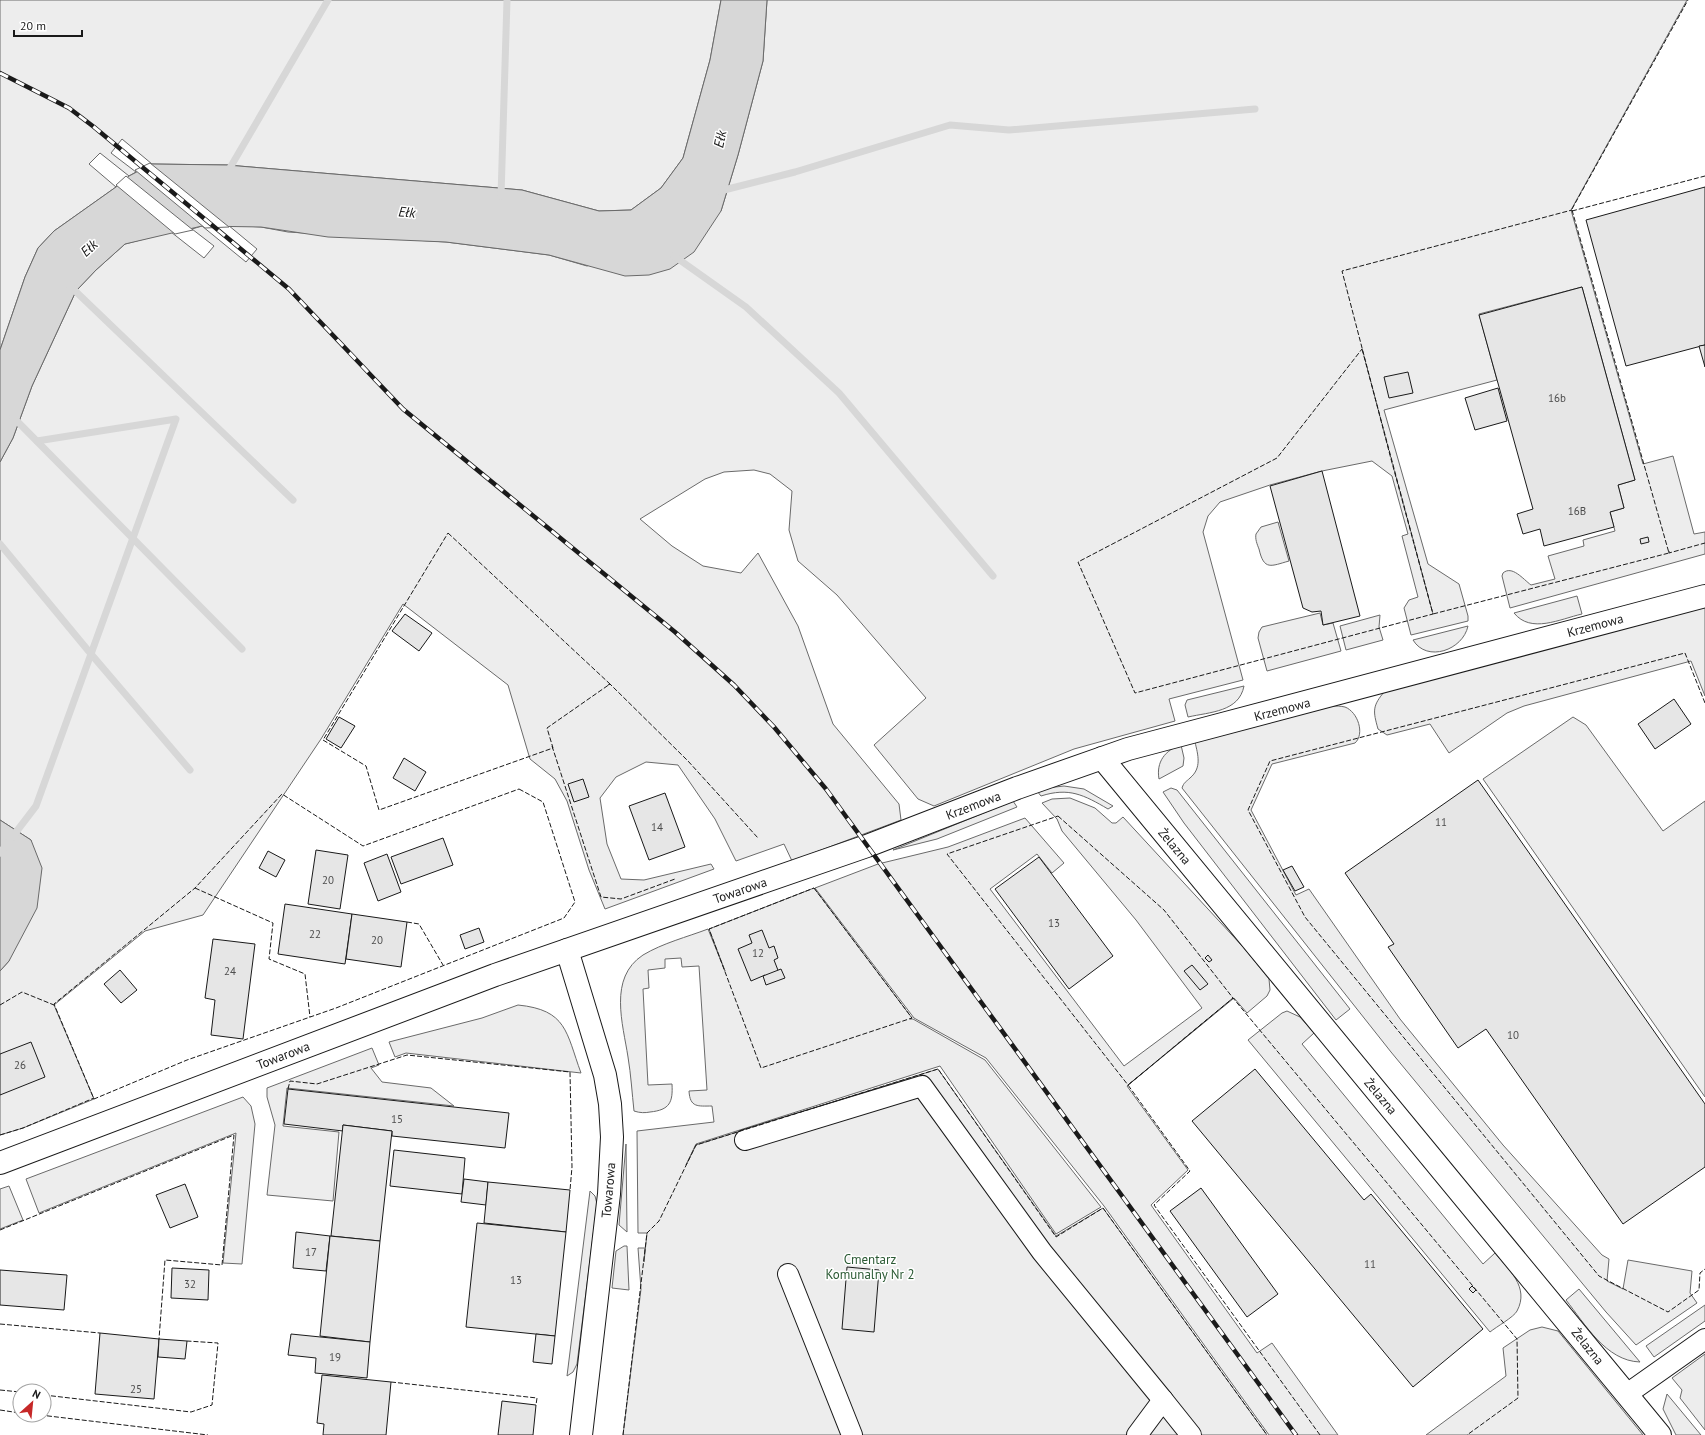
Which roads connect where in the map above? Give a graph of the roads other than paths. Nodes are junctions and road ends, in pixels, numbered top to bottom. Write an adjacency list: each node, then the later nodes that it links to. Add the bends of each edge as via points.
1 (1705, 596): 2 (street, Krzemowa)
2 (1102, 758): 3 (street, Krzemowa); 9 (street, Żelazna)
3 (866, 846): 4 (street, Towarowa)
4 (567, 950): 6 (street, Towarowa); 11 (street, Towarowa, via 605,1076 612,1137 609,1194)
5 (745, 1140): 10 (street, via 922,1086 1042,1252)
6 (0, 1163)
7 (788, 1274): 12 (street)
8 (1705, 1339): 9 (street)
9 (1627, 1394): 15 (street, Żelazna)
10 (1163, 1400): 13 (street); 14 (street)
11 (581, 1435)
12 (852, 1435)
13 (1137, 1435)
14 (1191, 1435)
15 (1660, 1435)

